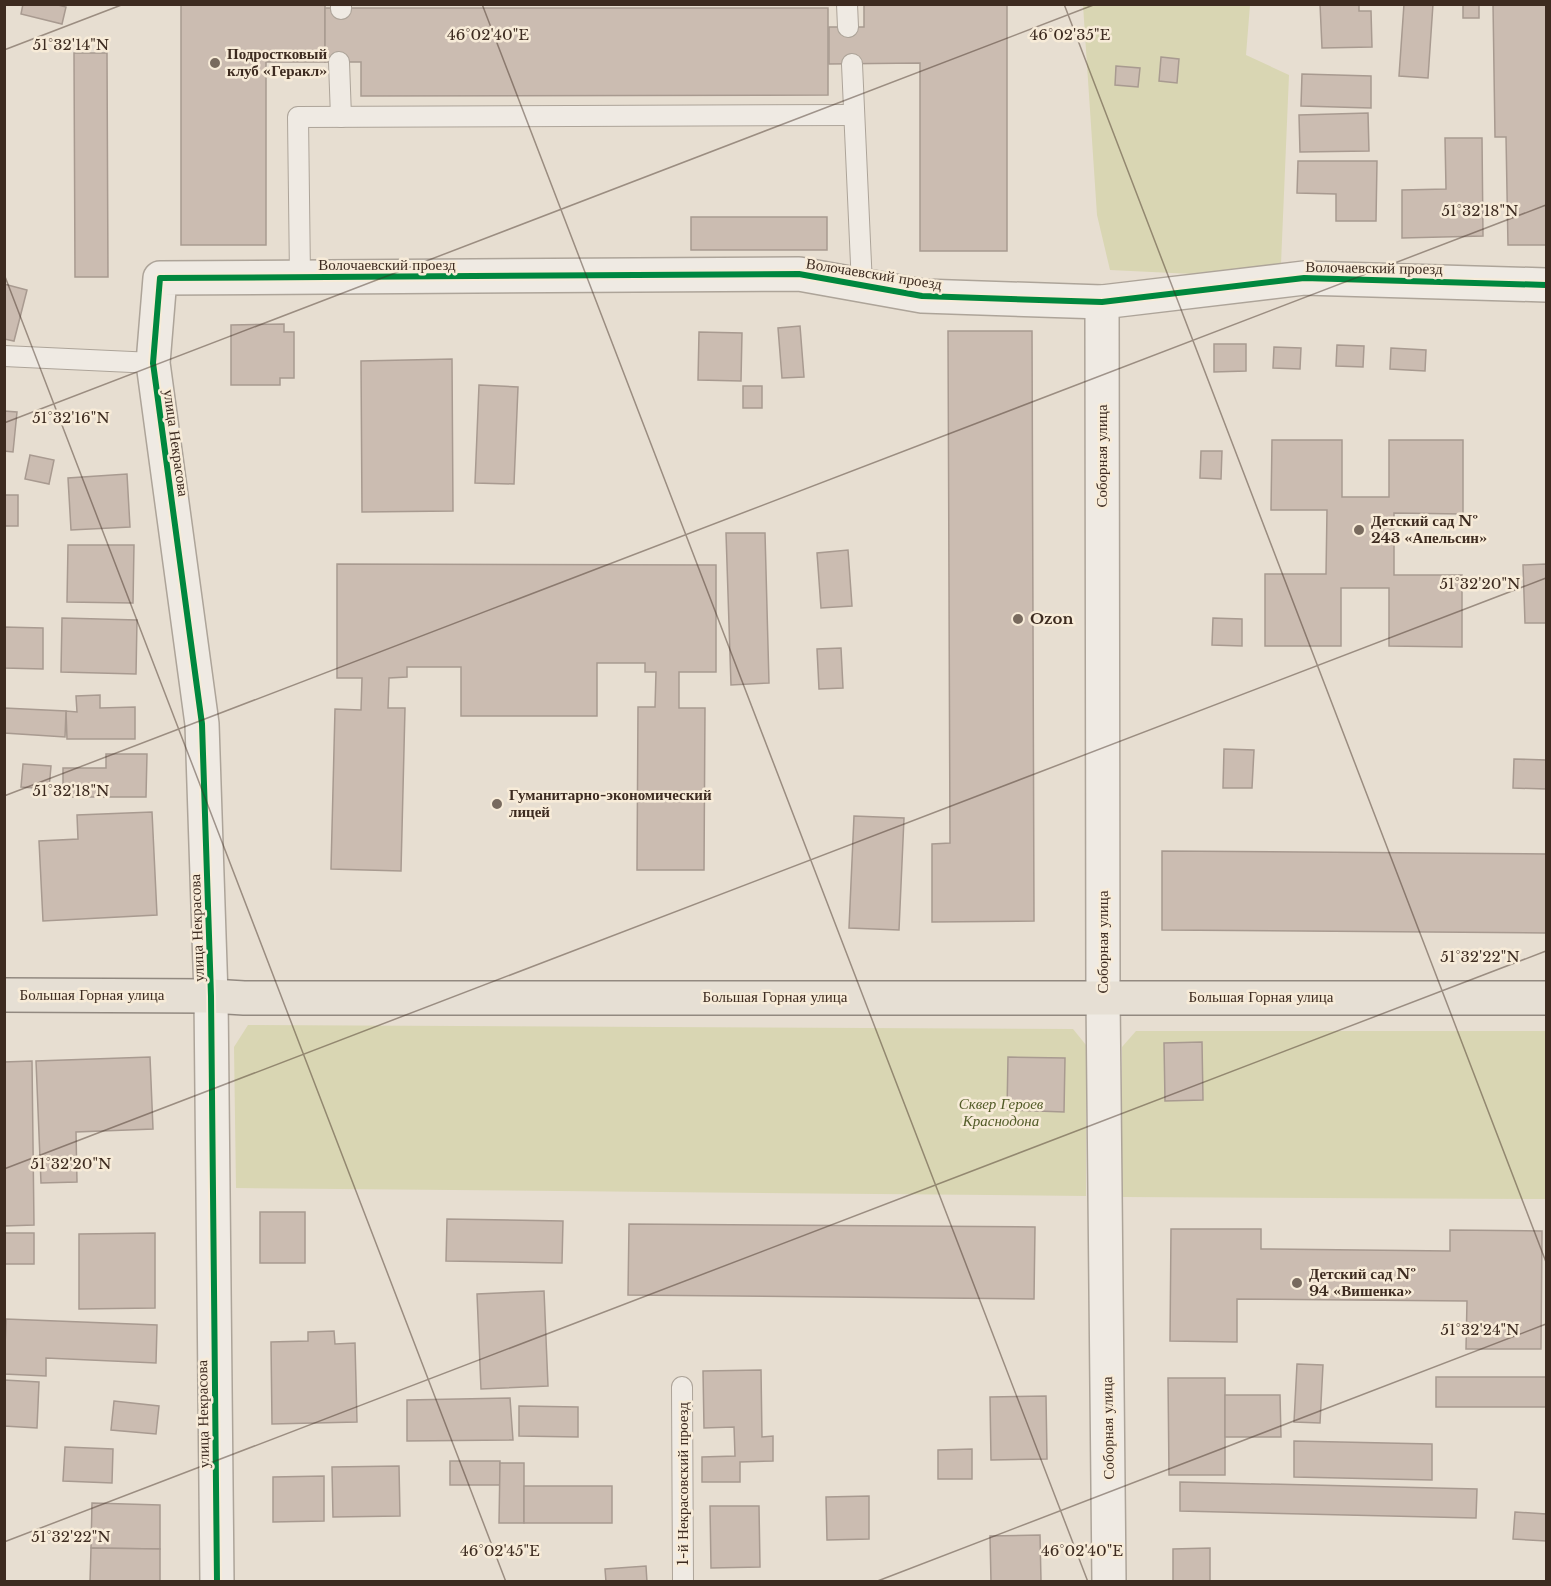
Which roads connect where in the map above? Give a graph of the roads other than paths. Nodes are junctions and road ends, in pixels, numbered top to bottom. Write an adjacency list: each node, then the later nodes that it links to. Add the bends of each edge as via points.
1 (847, 4): 2 (lane)
2 (848, 27)
3 (339, 62): 6 (lane)
4 (852, 64): 5 (lane)
5 (854, 115): 6 (lane); 10 (lane)
6 (340, 117): 7 (lane, via 298,117)
7 (300, 277): 8 (street, Волочаевский проезд); 10 (street, Волочаевский проезд, via 799,274)
8 (160, 278): 13 (street, улица Некрасова)
9 (1546, 285): 11 (street, Волочаевский проезд, via 1304,278)
10 (861, 286): 11 (street, Волочаевский проезд, via 922,296)
11 (1102, 302): 16 (street, Соборная улица)
12 (4, 356): 13 (lane)
13 (153, 363): 15 (street, улица Некрасова, via 202,724)
14 (4, 995): 15 (main road, Большая Горная улица)
15 (211, 996): 16 (main road, Большая Горная улица); 19 (street, улица Некрасова)
16 (1103, 997): 17 (main road, Большая Горная улица); 21 (street, Соборная улица)
17 (1546, 998)
18 (682, 1387): 20 (lane, 1-й Некрасовский проезд)
19 (217, 1581)
20 (683, 1581)
21 (1109, 1581)

